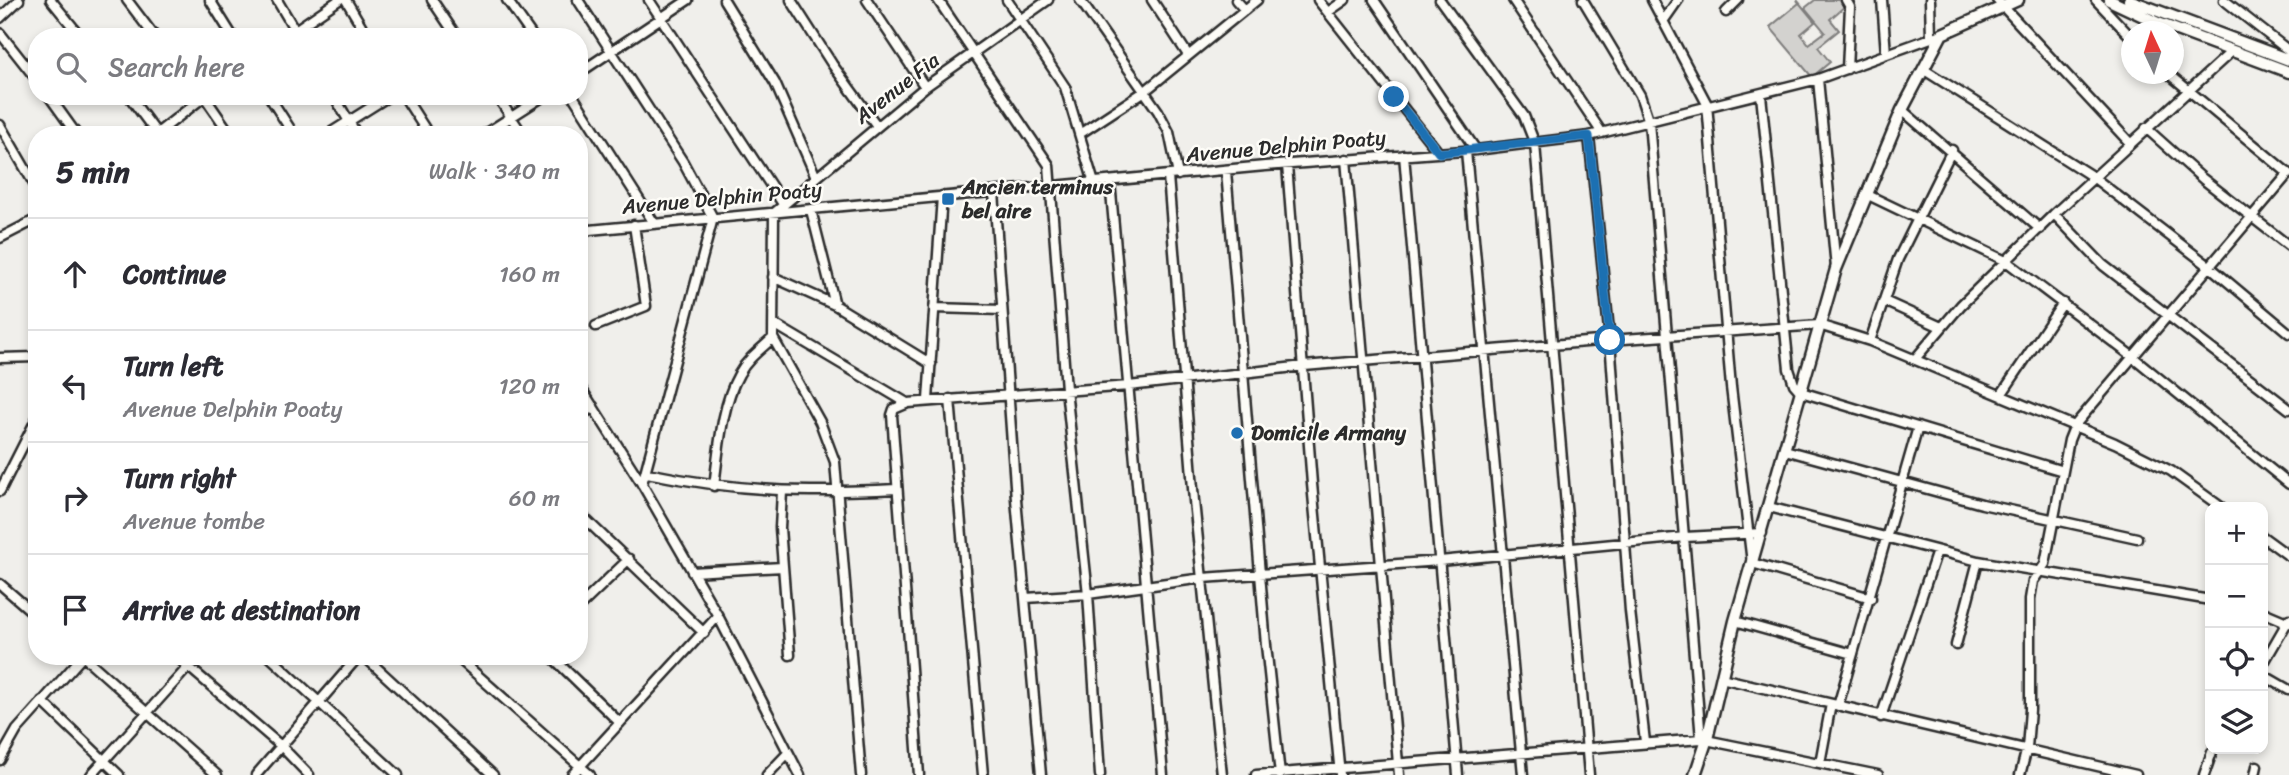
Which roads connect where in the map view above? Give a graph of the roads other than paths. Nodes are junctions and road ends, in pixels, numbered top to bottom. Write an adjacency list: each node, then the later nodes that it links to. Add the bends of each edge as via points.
1 (19, 0): 44 (street)
2 (51, 0): 49 (street)
3 (127, 0): 50 (street)
4 (210, 0): 51 (street)
5 (277, 0): 52 (street)
6 (339, 0): 53 (street)
7 (346, 0): 54 (street)
8 (432, 0): 55 (street)
9 (508, 0): 56 (street)
10 (578, 0): 59 (street)
11 (649, 0): 45 (street)
12 (688, 0): 45 (street)
13 (724, 0): 123 (street, via 775,83)
14 (791, 0): 104 (street)
15 (867, 0): 73 (street)
16 (937, 0): 61 (street)
17 (1007, 0): 46 (street)
18 (1048, 0): 46 (street, Avenue Fia)
19 (1080, 0): 74 (street)
20 (1152, 0): 64 (street)
21 (1236, 0): 41 (street)
22 (1257, 0): 41 (street)
23 (1318, 0): 42 (street)
24 (1345, 0): 42 (street)
25 (1374, 0): 111 (street)
26 (1440, 0): 110 (street, via 1524,116)
27 (1513, 0): 107 (street)
28 (1583, 0): 91 (street, via 1640,95)
29 (1653, 0): 47 (street)
30 (1678, 0): 47 (street)
31 (1738, 0): 43 (street)
32 (1846, 0): 68 (street, via 1850,7)
33 (1882, 0): 63 (street)
34 (1930, 0): 58 (street)
35 (2018, 0): 40 (street, Avenue Delphin Poaty)
36 (2096, 0): 48 (street)
37 (2109, 0): 62 (street)
38 (2129, 0): 65 (street)
39 (2224, 0): 60 (street)
40 (2001, 3): 58 (street, Avenue Delphin Poaty); 109 (street)
41 (1245, 10): 64 (street)
42 (1328, 12): 114 (street)
43 (1726, 12)
44 (0, 18)
45 (661, 18): 59 (street); 131 (street)
46 (1019, 20): 61 (street, Avenue Fia); 106 (street, via 1065,88)
47 (1664, 20): 88 (street, via 1705,96)
48 (2121, 26)
49 (74, 28)
50 (148, 28)
51 (227, 28)
52 (294, 28)
53 (303, 28)
54 (363, 28)
55 (451, 28)
56 (527, 28)
57 (0, 33): 67 (street)
58 (1937, 35): 63 (street, Avenue Delphin Poaty); 69 (street)
59 (612, 51): 66 (street); 136 (street)
60 (2289, 51)
61 (972, 52): 73 (street, Avenue Fia); 127 (street, via 1049,165)
62 (2231, 52): 70 (street); 75 (street)
63 (1886, 54): 68 (street, Avenue Delphin Poaty)
64 (1188, 55): 74 (street)
65 (2289, 60)
66 (588, 67)
67 (28, 69)
68 (1847, 69): 71 (street, Avenue Delphin Poaty)
69 (1923, 69): 89 (street); 124 (street)
70 (2289, 72)
71 (1818, 79): 76 (street, Avenue Delphin Poaty); 147 (street)
72 (2180, 84): 75 (street)
73 (925, 88): 104 (street, Avenue Fia)
74 (1145, 91): 106 (street); 122 (street, via 1169,132)
75 (2189, 92): 105 (street); 120 (street)
76 (1761, 95): 88 (street, Avenue Delphin Poaty); 158 (street)
77 (55, 105): 94 (street)
78 (136, 105): 95 (street)
79 (193, 105): 96 (street)
80 (210, 105): 97 (street)
81 (275, 105): 98 (street)
82 (340, 105): 92 (street)
83 (376, 105): 92 (street)
84 (410, 105): 101 (street)
85 (502, 105): 90 (street)
86 (529, 105): 90 (street)
87 (579, 105): 138 (street)
88 (1707, 109): 91 (street, Avenue Delphin Poaty); 160 (street)
89 (1902, 110): 112 (street); 129 (street)
90 (510, 117): 102 (street); 103 (street)
91 (1650, 122): 107 (street, Avenue Delphin Poaty); 162 (street)
92 (351, 123): 99 (street); 100 (street)
93 (0, 125): 119 (street)
94 (71, 126)
95 (151, 126)
96 (167, 126)
97 (225, 126)
98 (288, 126)
99 (345, 126)
100 (352, 126)
101 (423, 126)
102 (497, 126)
103 (516, 126)
104 (877, 126): 123 (street, Avenue Fia)
105 (2146, 128): 109 (street); 135 (street)
106 (1081, 133): 126 (street)
107 (1602, 133): 108 (street, Avenue Delphin Poaty)
108 (1589, 136): 110 (street, Avenue Delphin Poaty); 164 (street)
109 (2130, 142): 124 (street)
110 (1535, 144): 111 (street, Avenue Delphin Poaty); 166 (street)
111 (1476, 150): 113 (street, Avenue Delphin Poaty)
112 (1952, 150): 137 (street); 141 (street)
113 (1466, 151): 114 (street, Avenue Delphin Poaty); 167 (street)
114 (1439, 153): 115 (street, Avenue Delphin Poaty)
115 (1404, 155): 116 (street, Avenue Delphin Poaty); 171 (street)
116 (1346, 159): 117 (street, Avenue Delphin Poaty); 173 (street)
117 (1287, 165): 118 (street, Avenue Delphin Poaty); 175 (street)
118 (1226, 171): 122 (street, Avenue Delphin Poaty); 176 (street)
119 (28, 173)
120 (2289, 174): 135 (street)
121 (1168, 176): 122 (street, Avenue Delphin Poaty); 125 (street, Avenue Delphin Poaty); 177 (street)
122 (1178, 176)
123 (816, 177): 131 (street, Avenue Fia)
124 (2093, 177): 134 (street); 146 (street)
125 (1110, 181): 126 (street, Avenue Delphin Poaty); 178 (street)
126 (1094, 183): 127 (street, Avenue Delphin Poaty)
127 (1051, 187): 128 (street, Avenue Delphin Poaty); 179 (street)
128 (995, 192): 130 (street, Avenue Delphin Poaty); 153 (street)
129 (1868, 195): 137 (street); 147 (street)
130 (942, 196): 132 (street, Avenue Delphin Poaty); 152 (street)
131 (783, 204): 133 (street, Avenue Fia)
132 (811, 209): 133 (street, Avenue Delphin Poaty); 151 (street)
133 (774, 213): 136 (street, Avenue Delphin Poaty); 148 (street)
134 (2054, 214): 141 (street); 154 (street, via 2102,265)
135 (2253, 216): 144 (street); 146 (street)
136 (713, 218): 138 (street, Avenue Delphin Poaty); 196 (street)
137 (1916, 219): 145 (street); 149 (street)
138 (654, 223): 140 (street, Avenue Delphin Poaty)
139 (28, 224): 143 (street)
140 (634, 225): 142 (street, Avenue Delphin Poaty); 157 (street, via 646,306)
141 (2040, 229): 145 (street)
142 (588, 231)
143 (0, 238)
144 (2289, 246)
145 (2006, 261): 150 (street); 159 (street)
146 (2209, 266): 154 (street); 161 (street)
147 (1836, 269): 156 (street)
148 (774, 277): 151 (street); 155 (street)
149 (1884, 301): 159 (street); 165 (street)
150 (2063, 303): 169 (street); 182 (street)
151 (835, 305): 174 (street)
152 (934, 308): 153 (street); 174 (street)
153 (1002, 310): 181 (street)
154 (2169, 314): 169 (street); 188 (street)
155 (774, 324): 163 (street); 186 (street)
156 (1819, 325): 158 (street); 165 (street); 180 (street)
157 (596, 326)
158 (1784, 327): 160 (street); 180 (street, via 1790,376)
159 (1941, 327): 172 (street)
160 (1727, 332): 162 (street); 210 (street)
161 (2289, 332)
162 (1666, 337): 164 (street); 211 (street)
163 (773, 338): 200 (street, via 748,360 734,385); 204 (street, via 820,422 835,462)
164 (1610, 340): 166 (street); 215 (street)
165 (1870, 341): 172 (street)
166 (1551, 345): 167 (street); 216 (street)
167 (1484, 353): 171 (street); 218 (street)
168 (28, 357): 170 (street)
169 (2133, 357): 190 (street); 199 (street)
170 (0, 358)
171 (1422, 358): 173 (street); 221 (street)
172 (1915, 359): 182 (street)
173 (1364, 361): 175 (street); 224 (street)
174 (931, 364): 185 (street)
175 (1304, 366): 176 (street); 226 (street)
176 (1244, 374): 177 (street); 229 (street)
177 (1186, 381): 178 (street); 230 (street)
178 (1129, 386): 179 (street); 232 (street)
179 (1066, 390): 181 (street); 233 (street)
180 (1801, 392): 191 (street); 194 (street)
181 (1009, 394): 184 (street); 235 (street)
182 (2001, 395): 190 (street)
183 (588, 398): 187 (street)
184 (950, 399): 185 (street); 295 (street)
185 (928, 400): 186 (street)
186 (908, 403): 201 (street, via 894,409 892,415)
187 (593, 406): 189 (street); 197 (street)
188 (2289, 409)
189 (588, 410)
190 (2075, 425): 195 (street); 205 (street, via 2151,460)
191 (1918, 427): 195 (street); 198 (street)
192 (28, 435): 193 (street)
193 (26, 439): 202 (street)
194 (1785, 450): 198 (street); 206 (street)
195 (2063, 471): 208 (street)
196 (647, 472): 197 (street); 200 (street)
197 (642, 484): 227 (street)
198 (1903, 484): 208 (street); 213 (street)
199 (2289, 484)
200 (713, 486): 203 (street)
201 (896, 489): 204 (street); 294 (street)
202 (0, 491)
203 (782, 492): 204 (street); 225 (street)
204 (839, 492): 293 (street)
205 (2214, 502)
206 (1769, 507): 209 (street); 213 (street)
207 (588, 521): 220 (street)
208 (2054, 521): 212 (street); 228 (street)
209 (1762, 533): 210 (street); 223 (street)
210 (1746, 534): 211 (street); 223 (street)
211 (1685, 537): 215 (street); 266 (street)
212 (2137, 538)
213 (1887, 539): 217 (street); 236 (street)
214 (2268, 541): 219 (street)
215 (1625, 543): 216 (street); 267 (street)
216 (1570, 548): 218 (street); 269 (street)
217 (1937, 551): 222 (street); 264 (street)
218 (1503, 554): 221 (street); 272 (street)
219 (2289, 556)
220 (629, 559): 234 (street); 243 (street)
221 (1440, 561): 224 (street); 274 (street)
222 (1978, 561): 228 (street); 244 (street)
223 (1752, 563): 236 (street); 241 (street)
224 (1382, 565): 226 (street); 278 (street)
225 (783, 567): 227 (street); 245 (street)
226 (1320, 569): 229 (street); 280 (street)
227 (692, 572): 240 (street)
228 (2040, 572): 237 (street); 270 (street, via 2030,599)
229 (1261, 576): 230 (street); 281 (street)
230 (1203, 578): 232 (street); 299 (street)
231 (0, 584): 238 (street)
232 (1146, 586): 233 (street); 298 (street)
233 (1088, 594): 235 (street); 297 (street)
234 (588, 596)
235 (1026, 597): 296 (street)
236 (1871, 598): 246 (street)
237 (2205, 599)
238 (28, 607)
239 (2268, 614): 242 (street)
240 (718, 616): 243 (street); 271 (street)
241 (1735, 621): 246 (street); 257 (street)
242 (2288, 621): 247 (street)
243 (704, 633): 265 (street)
244 (1956, 645)
245 (790, 654)
246 (1853, 654): 262 (street)
247 (2268, 655)
248 (75, 665): 260 (street)
249 (93, 665): 263 (street)
250 (187, 665): 256 (street)
251 (279, 665): 261 (street)
252 (352, 665): 261 (street)
253 (371, 665): 288 (street)
254 (466, 665): 279 (street)
255 (560, 665): 265 (street)
256 (189, 667): 263 (street); 268 (street)
257 (1721, 678): 262 (street); 266 (street)
258 (2268, 678): 259 (street)
259 (2289, 690)
260 (42, 701): 275 (street, via 6,744); 276 (street)
261 (318, 701): 268 (street); 287 (street)
262 (1834, 705): 264 (street); 277 (street)
263 (147, 713): 276 (street); 284 (street)
264 (1881, 718): 270 (street)
265 (620, 723): 279 (street)
266 (1704, 739): 267 (street); 277 (street); 305 (street)
267 (1645, 742): 269 (street)
268 (281, 746): 285 (street); 286 (street)
269 (1586, 747): 272 (street); 304 (street)
270 (2026, 748): 307 (street); 308 (street)
271 (788, 753): 291 (street); 292 (street)
272 (1520, 753): 274 (street); 303 (street)
273 (2212, 754): 309 (street)
274 (1457, 759): 278 (street); 302 (street)
275 (0, 760)
276 (104, 761): 282 (street); 283 (street)
277 (1820, 763): 306 (street)
278 (1398, 764): 280 (street); 301 (street)
279 (580, 766): 289 (street); 290 (street)
280 (1340, 771): 281 (street)
281 (1280, 774): 300 (street)
282 (91, 775)
283 (119, 775)
284 (217, 775)
285 (256, 775)
286 (309, 775)
287 (398, 775)
288 (493, 775)
289 (572, 775)
290 (590, 775)
291 (767, 775)
292 (800, 775)
293 (861, 775)
294 (919, 775)
295 (983, 775)
296 (1041, 775)
297 (1100, 775)
298 (1163, 775)
299 (1222, 775)
300 (1256, 775)
301 (1399, 775)
302 (1458, 775)
303 (1523, 775)
304 (1589, 775)
305 (1695, 775)
306 (1878, 775)
307 (2020, 775)
308 (2136, 775)
309 (2204, 775)

